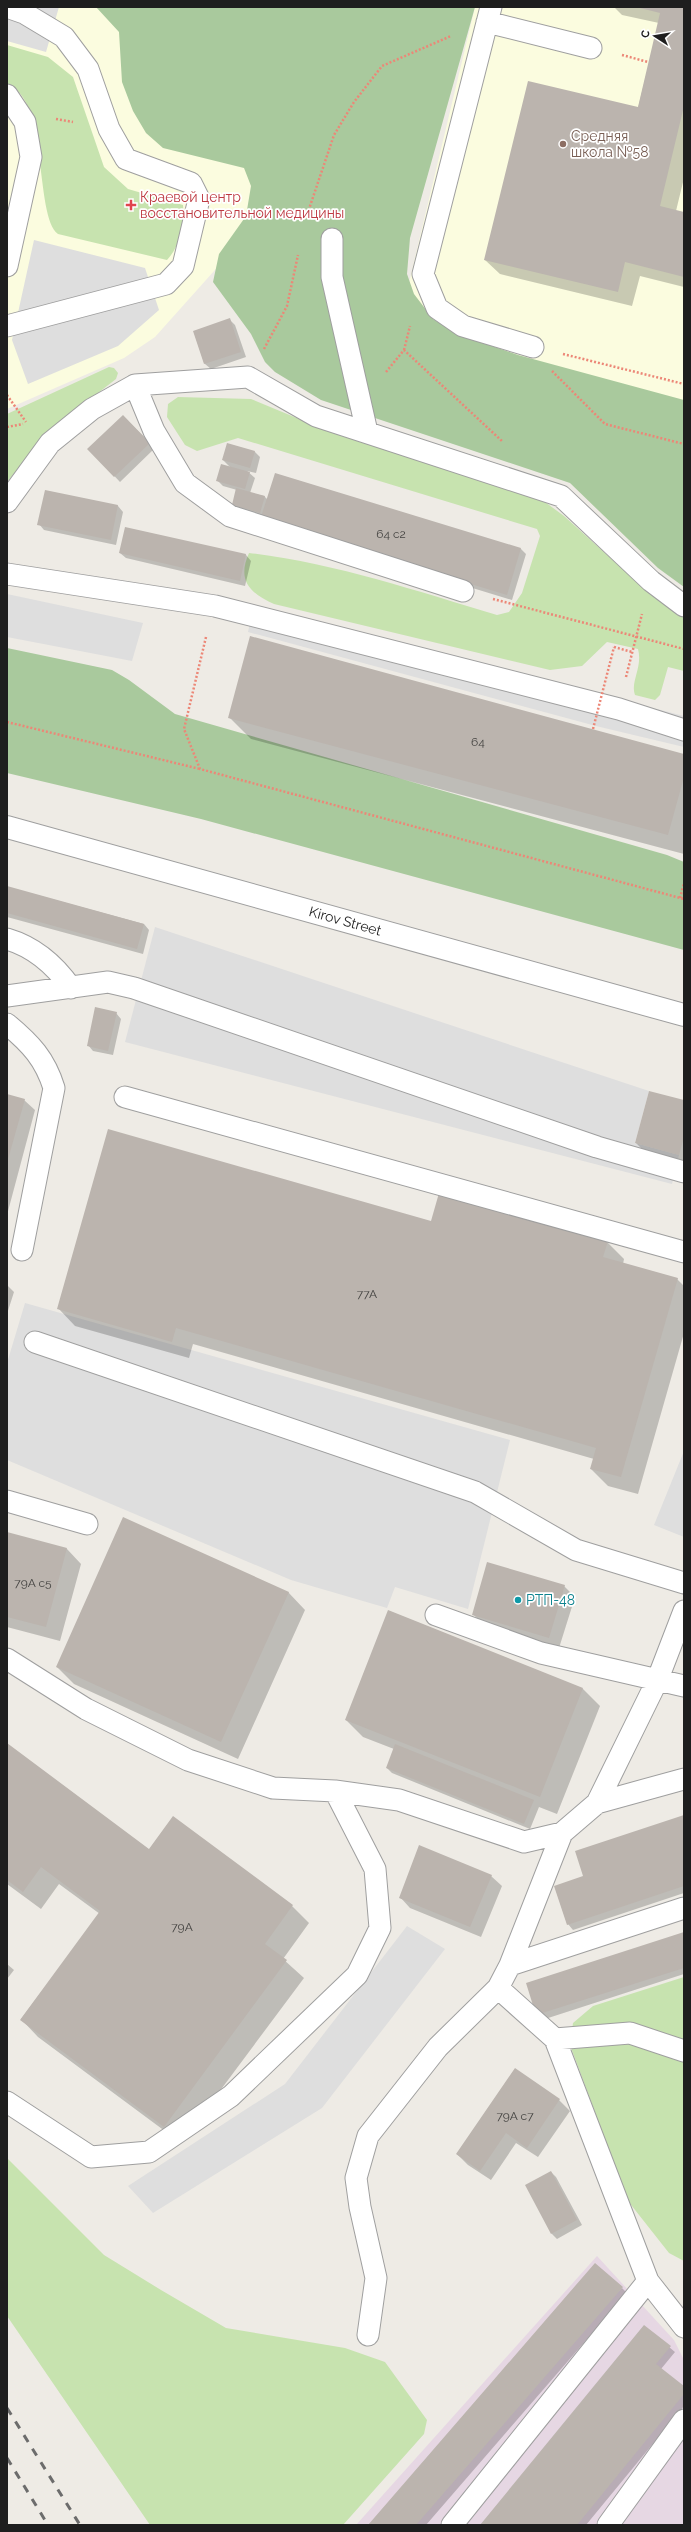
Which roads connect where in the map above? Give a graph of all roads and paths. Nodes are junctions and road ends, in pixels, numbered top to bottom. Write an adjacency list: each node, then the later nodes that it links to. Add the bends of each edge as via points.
1 (7, 7): 6 (lane, via 64,37 88,69)
2 (489, 14): 3 (lane); 7 (path, via 382,66 354,102 334,135); 12 (lane, via 423,274 437,308 463,326)
3 (591, 48)
4 (7, 95): 5 (lane)
5 (18, 112): 6 (path); 10 (lane, via 25,122 31,157)
6 (110, 129): 11 (lane, via 126,159 191,183 198,199 183,266 166,284)
7 (305, 223)
8 (332, 239): 17 (lane, via 332,277)
9 (298, 254): 13 (path, via 287,306)
10 (7, 266)
11 (7, 326)
12 (533, 347): 14 (path); 22 (path, via 558,378 605,424)
13 (248, 377): 15 (lane); 21 (lane, via 316,416)
14 (684, 384)
15 (134, 385): 24 (lane, via 92,409 50,443); 26 (lane, via 154,431 184,483 230,516)
16 (7, 395): 18 (path)
17 (361, 401): 21 (lane); 23 (path, via 404,350)
18 (13, 406)
19 (27, 423): 20 (path)
20 (7, 427)
21 (367, 432): 27 (lane, via 561,496 651,581)
22 (684, 444)
23 (509, 447)
24 (7, 502)
25 (7, 574): 33 (lane, via 215,606 619,708)
26 (462, 591): 29 (path)
27 (684, 606)
28 (206, 634): 34 (path, via 184,729)
29 (684, 649)
30 (632, 652): 32 (path, bridge, via 614,647)
31 (7, 722): 34 (path)
32 (593, 729)
33 (684, 730)
34 (200, 769): 37 (path)
35 (7, 827): 42 (street, Kirov Street)
36 (684, 883): 37 (path)
37 (680, 898): 38 (path)
38 (684, 899)
39 (7, 938): 40 (lane, via 20,942 55,966)
40 (71, 988): 41 (lane); 45 (lane, via 108,982 134,988 597,1147)
41 (7, 996)
42 (684, 1015)
43 (7, 1024): 46 (lane, via 22,1036 47,1066 54,1088)
44 (125, 1097): 47 (lane)
45 (684, 1172)
46 (22, 1250)
47 (684, 1252)
48 (35, 1342): 51 (lane, via 475,1492 576,1550)
49 (7, 1500): 50 (lane)
50 (87, 1524)
51 (684, 1583)
52 (684, 1610): 55 (lane)
53 (436, 1615): 55 (lane, via 541,1653)
54 (7, 1659): 58 (lane, via 86,1709 188,1760 273,1788)
55 (657, 1681): 56 (lane); 59 (lane)
56 (684, 1686)
57 (684, 1779): 59 (lane)
58 (335, 1791): 60 (lane, via 399,1800 524,1842); 66 (lane, via 375,1869 380,1928 357,1975 237,2090 149,2152 91,2157)
59 (598, 1803): 60 (lane)
60 (562, 1833): 62 (lane)
61 (684, 1908): 62 (lane)
62 (510, 1965): 63 (lane)
63 (498, 1988): 64 (lane); 69 (lane, via 438,2047 368,2136 356,2178 376,2278)
64 (555, 2039): 65 (lane, via 630,2033); 67 (lane)
65 (684, 2051)
66 (7, 2102)
67 (648, 2281): 68 (lane); 71 (lane)
68 (684, 2327)
69 (368, 2336)
70 (682, 2431): 72 (lane)
71 (452, 2525)
72 (608, 2525)

